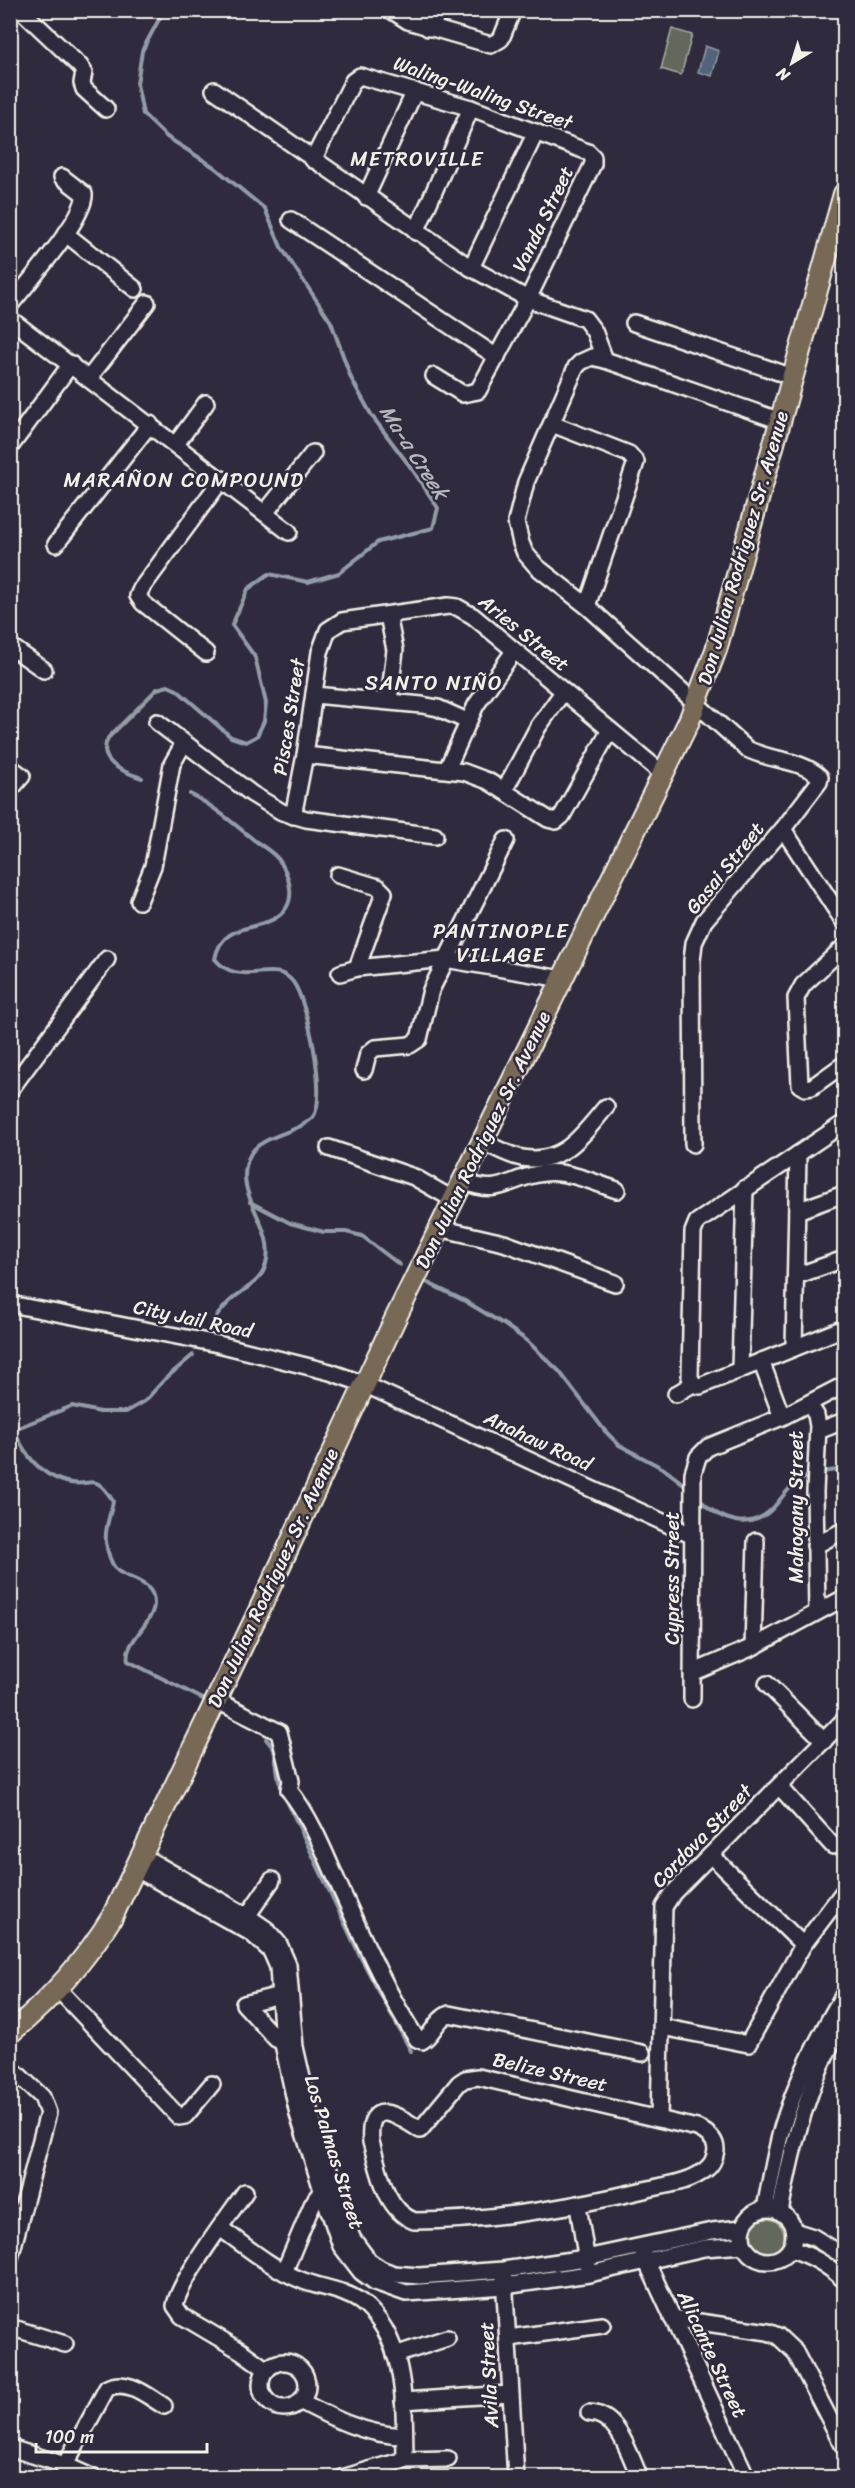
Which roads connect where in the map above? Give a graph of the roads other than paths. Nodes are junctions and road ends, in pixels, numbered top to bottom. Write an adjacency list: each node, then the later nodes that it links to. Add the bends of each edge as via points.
1 (21, 10): 9 (street, via 80,66 84,89)
2 (391, 10): 5 (street)
3 (441, 10): 5 (street)
4 (513, 10): 5 (street, via 496,44)
5 (428, 28)
6 (214, 90): 12 (street)
7 (415, 91): 8 (street, Waling-Waling Street); 12 (street, Waling-Waling Street, via 357,76); 15 (street)
8 (471, 108): 10 (street, Waling-Waling Street); 17 (street)
9 (106, 109)
10 (536, 132): 11 (street, Waling-Waling Street); 19 (street)
11 (593, 157): 21 (street, Vanda Street)
12 (313, 160): 15 (street)
13 (62, 177): 18 (street, via 79,188 85,200)
14 (844, 194): 30 (main road, Don Julian Rodriguez Sr. Avenue)
15 (366, 197): 17 (street)
16 (291, 220): 26 (street)
17 (416, 232): 19 (street)
18 (66, 234): 20 (street); 23 (street)
19 (471, 268): 21 (street)
20 (135, 289)
21 (528, 299): 26 (street, Vanda Street); 27 (street, via 585,319)
22 (147, 303): 31 (street)
23 (10, 305)
24 (10, 319): 28 (street)
25 (634, 323): 30 (street)
26 (497, 357): 29 (street, Vanda Street, via 478,391 472,394 464,394)
27 (605, 360): 33 (street); 35 (street, via 592,357 576,367)
28 (71, 364): 31 (street); 37 (street)
29 (434, 376)
30 (793, 377): 33 (main road, Don Julian Rodriguez Sr. Avenue)
31 (89, 378): 34 (street)
32 (206, 403): 36 (street)
33 (781, 421): 53 (main road, Don Julian Rodriguez Sr. Avenue, via 716,650)
34 (150, 424): 36 (street); 42 (street)
35 (552, 424): 43 (street, via 526,482 517,530 530,560); 43 (street, via 629,454 636,462)
36 (177, 444): 39 (street)
37 (10, 447)
38 (313, 453): 40 (street)
39 (222, 479): 40 (street); 48 (street, via 138,596)
40 (265, 513): 41 (street)
41 (289, 532)
42 (56, 544)
43 (587, 606): 53 (street)
44 (388, 615): 45 (street, Aries Street); 47 (street, Aries Street, via 457,607); 52 (street, via 395,651)
45 (331, 626): 51 (street, Pisces Street, via 322,643)
46 (10, 646): 49 (street)
47 (514, 651): 50 (street, Aries Street); 54 (street)
48 (206, 653)
49 (44, 670)
50 (563, 692): 56 (street, Aries Street); 63 (street, via 538,728)
51 (314, 695): 52 (street); 58 (street, Pisces Street)
52 (389, 701): 54 (street, via 438,708)
53 (697, 702): 61 (main road, Don Julian Rodriguez Sr. Avenue); 65 (street, Gasai Street, via 747,749 808,768 820,777)
54 (467, 721): 60 (street)
55 (156, 722): 57 (street)
56 (610, 730): 61 (street, Aries Street); 63 (street, via 556,821)
57 (184, 743): 64 (street, via 267,805); 69 (street, via 172,764 153,866)
58 (305, 755): 60 (street); 64 (street, Pisces Street)
59 (10, 767): 62 (street, via 22,776)
60 (447, 769): 63 (street, via 470,774)
61 (663, 774): 76 (main road, Don Julian Rodriguez Sr. Avenue)
62 (10, 790)
63 (504, 791)
64 (293, 816): 66 (street)
65 (783, 829): 70 (street); 83 (street, Gasai Street, via 704,921 694,943)
66 (435, 836)
67 (506, 840): 73 (street)
68 (338, 875): 74 (street, via 384,892)
69 (139, 901)
70 (844, 922)
71 (844, 947): 77 (street, via 803,985 796,998 800,1085 812,1087)
72 (107, 959): 79 (street)
73 (445, 959): 74 (street); 76 (street); 78 (street, via 427,999 419,1039 410,1045 375,1048 368,1054)
74 (357, 968): 75 (street)
75 (340, 973)
76 (562, 979): 82 (main road, Don Julian Rodriguez Sr. Avenue)
77 (844, 1064)
78 (364, 1070)
79 (10, 1090)
80 (606, 1107): 82 (street, via 572,1147 546,1157 521,1158)
81 (844, 1123): 85 (street)
82 (482, 1142): 86 (main road, Don Julian Rodriguez Sr. Avenue)
83 (693, 1144)
84 (329, 1148): 90 (street, via 414,1177)
85 (798, 1154): 87 (street); 91 (street)
86 (463, 1181): 88 (street, via 486,1189 544,1173 558,1173); 90 (main road, Don Julian Rodriguez Sr. Avenue)
87 (745, 1188): 100 (street); 102 (street, via 701,1218 693,1232)
88 (617, 1190)
89 (844, 1194): 91 (street)
90 (454, 1200): 92 (main road, Don Julian Rodriguez Sr. Avenue)
91 (797, 1211): 94 (street)
92 (439, 1228): 95 (street, via 504,1244); 101 (main road, Don Julian Rodriguez Sr. Avenue)
93 (844, 1258): 94 (street)
94 (796, 1276): 98 (street)
95 (615, 1283)
96 (10, 1304): 101 (street, City Jail Road, via 218,1344)
97 (844, 1328): 98 (street)
98 (794, 1348): 99 (street)
99 (761, 1361): 100 (street); 106 (street)
100 (740, 1370): 102 (street, via 700,1386)
101 (364, 1384): 110 (street, Anahaw Road); 119 (main road, Don Julian Rodriguez Sr. Avenue)
102 (693, 1384): 104 (street)
103 (844, 1385): 105 (street)
104 (676, 1394)
105 (809, 1404): 106 (street); 108 (street, Mahogany Street, via 816,1415)
106 (782, 1417): 110 (street, Cypress Street, via 708,1447 698,1457 693,1473)
107 (844, 1421): 108 (street)
108 (818, 1431): 112 (street, Mahogany Street)
109 (844, 1530): 112 (street)
110 (693, 1536): 116 (street, Cypress Street)
111 (756, 1541): 115 (street)
112 (815, 1546): 114 (street, Mahogany Street)
113 (844, 1598): 114 (street)
114 (817, 1612): 115 (street)
115 (753, 1647): 116 (street)
116 (692, 1672): 118 (street, Cypress Street)
117 (767, 1684): 121 (street)
118 (692, 1699)
119 (216, 1700): 125 (main road, Don Julian Rodriguez Sr. Avenue); 137 (street, via 279,1732 291,1781 289,1790 313,1828 372,1959 417,2039 426,2039 440,2019 449,2014)
120 (844, 1720): 121 (street, Cordova Street)
121 (824, 1741): 122 (street, Cordova Street)
122 (779, 1786): 123 (street); 124 (street, Cordova Street)
123 (833, 1846)
124 (711, 1855): 129 (street); 134 (street, Cordova Street, via 664,1907)
125 (139, 1862): 128 (street, Los Palmas Street); 130 (main road, Don Julian Rodriguez Sr. Avenue, via 99,1938)
126 (272, 1880): 128 (street)
127 (844, 1891): 129 (street)
128 (243, 1921): 131 (street, Los Palmas Street, via 266,1929 279,1944 288,1965)
129 (803, 1945): 134 (street, via 748,2044)
130 (58, 1989): 135 (main road, Don Julian Rodriguez Sr. Avenue); 139 (street, via 179,2117 185,2116)
131 (286, 1993): 136 (street, Los Palmas Street); 136 (street, via 244,2004 270,2033)
132 (844, 1994): 144 (street, via 789,2106 778,2143)
133 (844, 2020): 144 (street, via 799,2121)
134 (662, 2027): 140 (street, Cordova Street)
135 (10, 2033)
136 (289, 2045): 141 (street, Los Palmas Street, via 298,2115)
137 (642, 2053)
138 (10, 2067): 152 (street, via 42,2097 48,2113)
139 (212, 2084)
140 (659, 2119): 143 (street, Belize Street, via 697,2128 711,2136 716,2150 709,2166 684,2180); 143 (street, Belize Street, via 471,2077 459,2083 420,2130 389,2112 374,2120 371,2142 387,2194 404,2217 414,2221 489,2218)
141 (329, 2191): 154 (street, Los Palmas Street, via 352,2238 369,2261 381,2269 419,2276); 155 (street, via 312,2205); 158 (street, Los Palmas Street, via 341,2246 375,2282 406,2293)
142 (245, 2192): 145 (street)
143 (578, 2206): 153 (street)
144 (772, 2210): 146 (street, via 753,2213); 147 (street, via 791,2223)
145 (220, 2228): 155 (street); 166 (street, via 175,2306 182,2316)
146 (742, 2228): 148 (street); 150 (street, Los Palmas Street, via 700,2234)
147 (794, 2231): 149 (street); 151 (street, via 813,2237)
148 (743, 2245): 149 (street, via 754,2258 770,2262); 150 (street, Los Palmas Street)
149 (790, 2249): 157 (street, via 821,2261)
150 (643, 2255): 153 (street, Los Palmas Street); 156 (street, Los Palmas Street); 159 (street, Alicante Street)
151 (844, 2256)
152 (10, 2258)
153 (586, 2258): 154 (street, Los Palmas Street); 156 (street)
154 (503, 2270): 158 (street, Avila Street)
155 (284, 2272): 165 (street, via 361,2302 390,2338)
156 (588, 2274): 158 (street, Los Palmas Street)
157 (844, 2280)
158 (504, 2286): 163 (street, Avila Street)
159 (672, 2318): 173 (street, via 778,2336 798,2357); 183 (street, Alicante Street)
160 (602, 2325): 163 (street)
161 (10, 2326): 164 (street)
162 (447, 2338): 165 (street)
163 (509, 2338): 167 (street, Avila Street)
164 (65, 2344)
165 (395, 2355): 169 (street)
166 (267, 2370): 168 (street, via 260,2384 271,2405 286,2408); 168 (street, via 286,2362 299,2369 307,2388)
167 (510, 2394): 169 (street); 181 (street, Avila Street)
168 (300, 2401): 172 (street, via 354,2427)
169 (404, 2401): 172 (street)
170 (164, 2406): 177 (street, via 129,2386 114,2384 107,2388)
171 (589, 2414): 182 (street, via 609,2420 621,2436)
172 (404, 2436): 176 (street)
173 (843, 2442)
174 (10, 2448): 177 (street)
175 (448, 2459): 176 (street)
176 (405, 2460): 178 (street)
177 (65, 2471): 179 (street)
178 (366, 2474): 180 (street)
179 (94, 2478)
180 (342, 2478)
181 (516, 2478)
182 (640, 2478)
183 (747, 2478)

